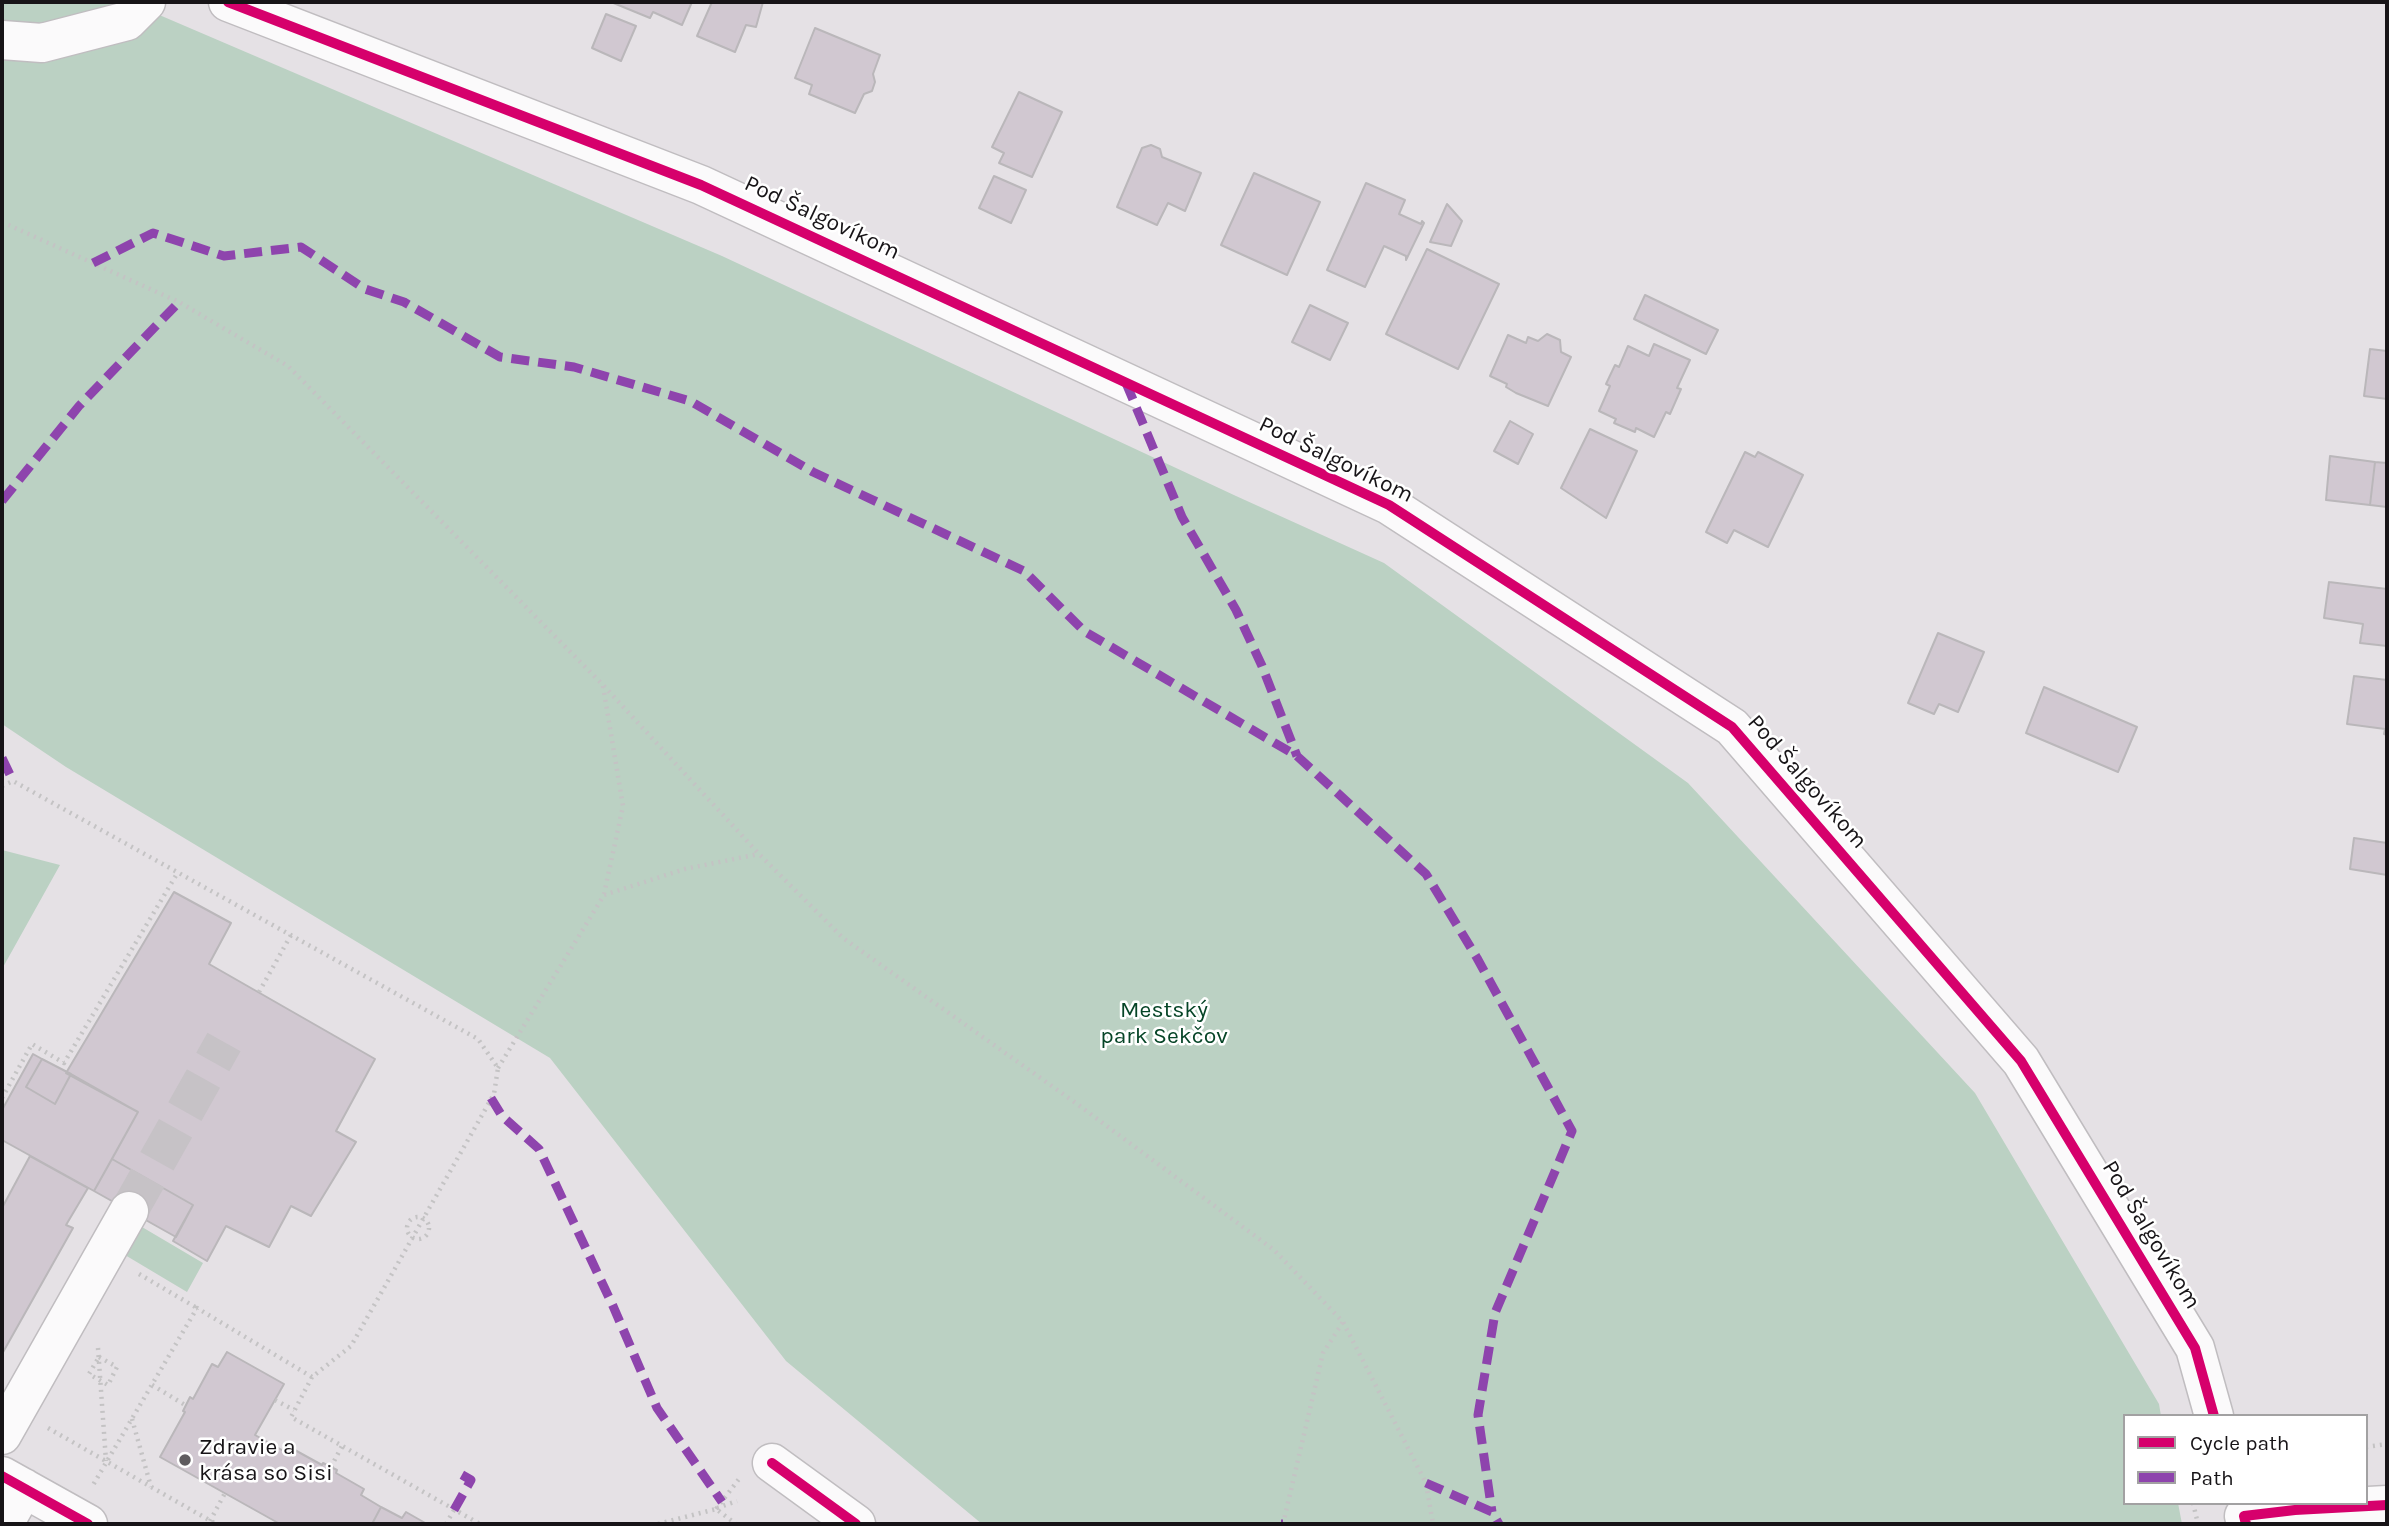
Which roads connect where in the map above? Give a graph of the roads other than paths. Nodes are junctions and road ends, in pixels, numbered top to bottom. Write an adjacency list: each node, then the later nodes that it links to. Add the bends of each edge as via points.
1 (146, 2): 3 (street, via 127,21 42,43)
2 (228, 2): 5 (street, Pod Šalgovíkom, via 701,185 1389,505 1732,727 2021,1061 2195,1348)
3 (2, 40)
4 (129, 1211): 6 (street)
5 (2213, 1414)
6 (9, 1422)
7 (772, 1463): 13 (street)
8 (13, 1482): 11 (street); 12 (street)
9 (2387, 1505): 10 (street)
10 (2243, 1515)
11 (81, 1520)
12 (4, 1524)
13 (856, 1524)

